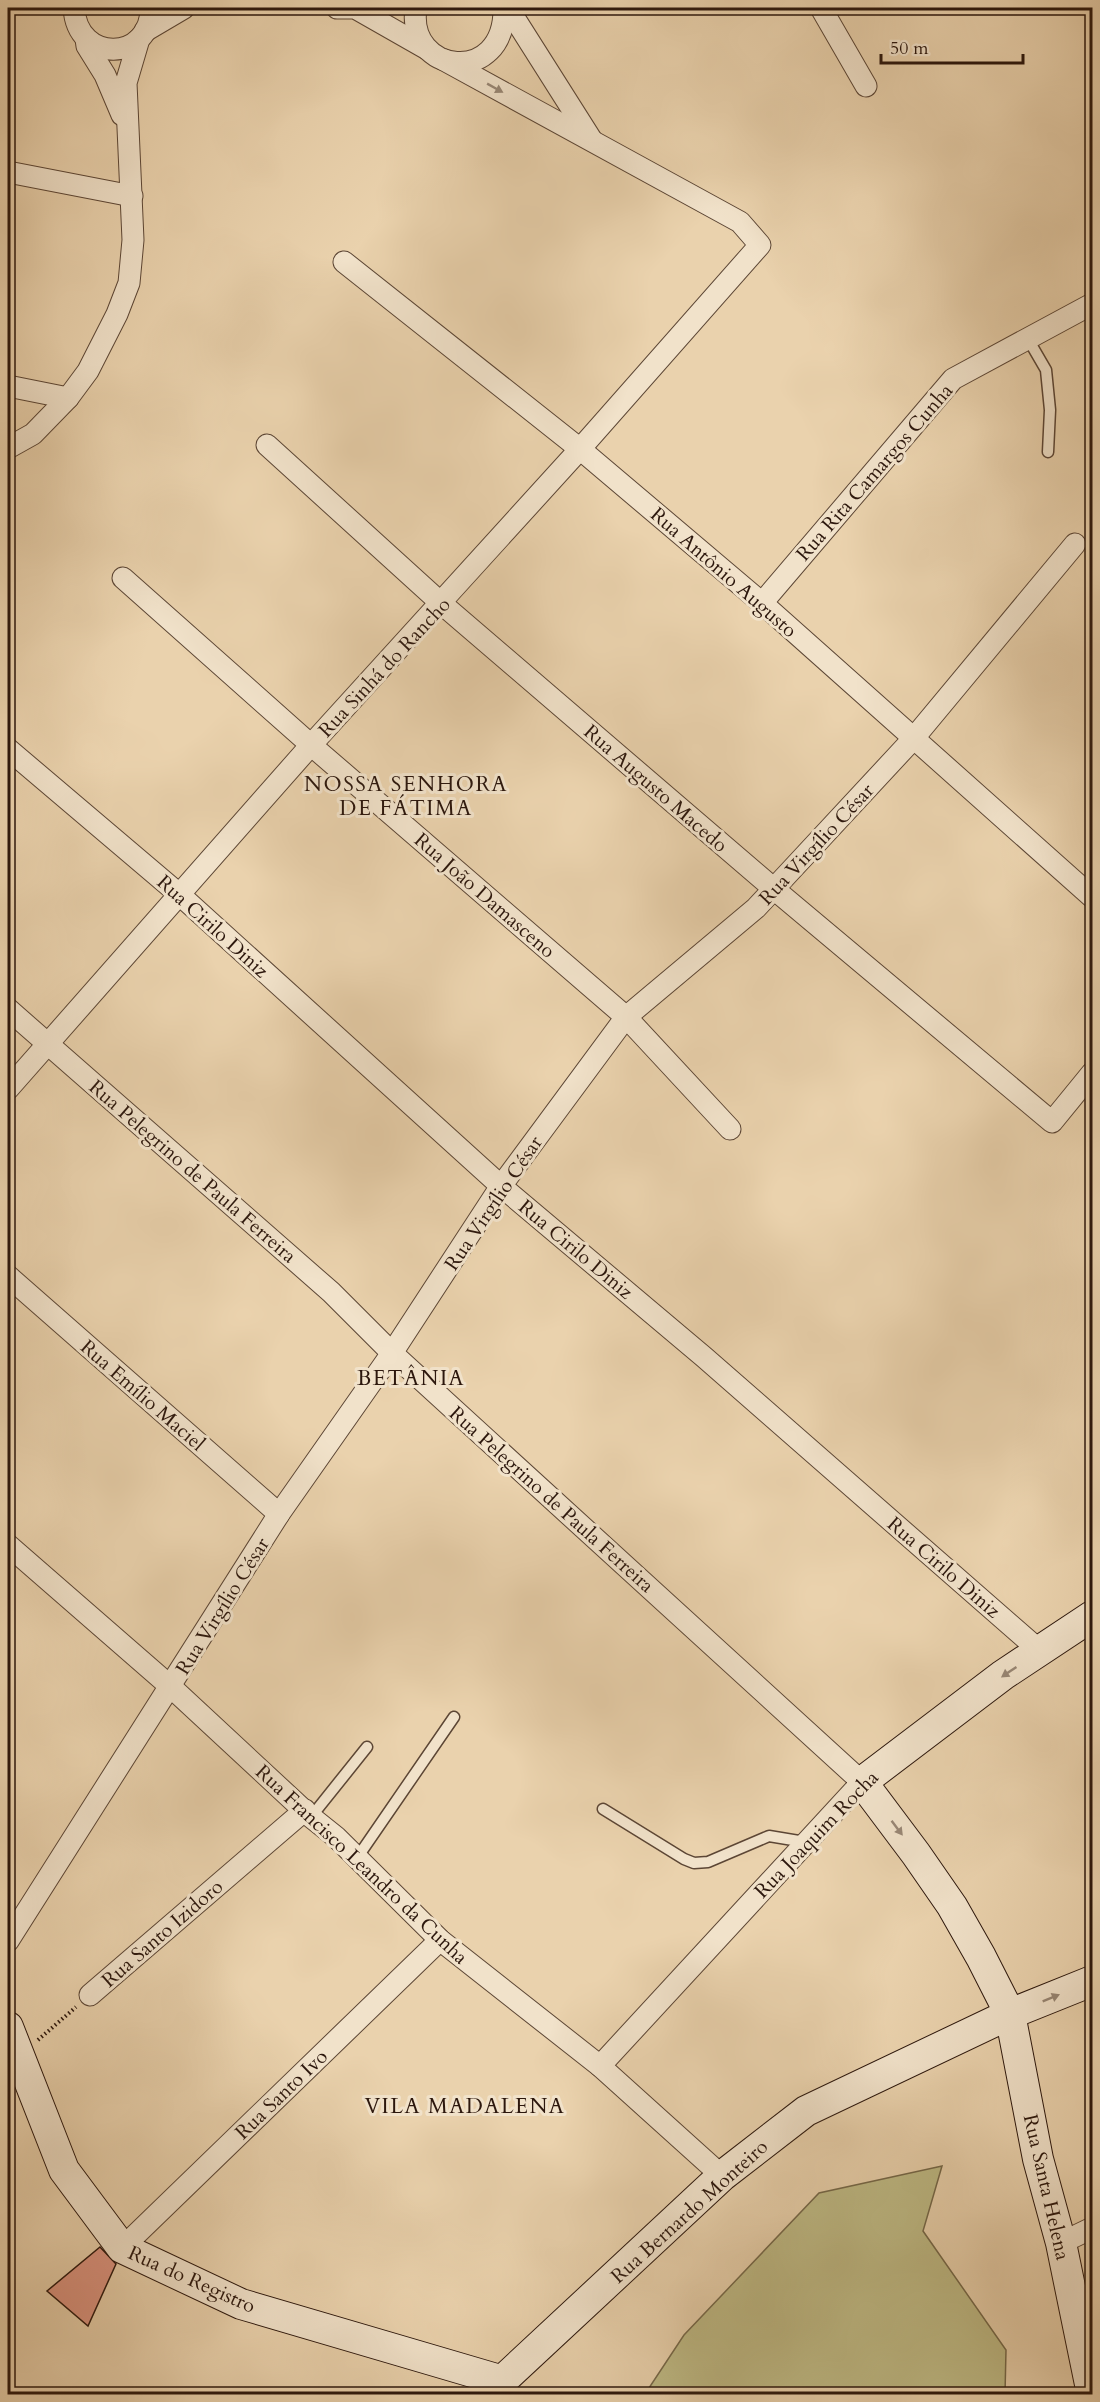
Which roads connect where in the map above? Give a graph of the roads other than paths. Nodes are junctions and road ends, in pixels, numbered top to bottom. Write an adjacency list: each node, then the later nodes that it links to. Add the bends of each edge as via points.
1 (61, 8): 9 (street)
2 (74, 8): 9 (street)
3 (151, 8): 10 (street, via 150,21)
4 (184, 8): 10 (street)
5 (337, 8): 11 (street, via 355,8)
6 (416, 8): 11 (street, via 416,29)
7 (506, 8): 11 (street, via 501,33 488,52 467,62); 14 (street)
8 (821, 8): 12 (street)
9 (83, 35): 10 (street, via 94,45 112,49 123,48); 13 (street)
10 (142, 35): 13 (street, via 126,82)
11 (436, 55): 14 (street, one-way to 14)
12 (866, 86)
13 (127, 126): 16 (street)
14 (593, 142): 24 (street, Rua Sinhá do Rancho, via 740,222 760,244)
15 (8, 172): 16 (street)
16 (132, 196): 21 (street, via 129,283 88,371)
17 (344, 262): 24 (street, Rua Antônio Augusto)
18 (1092, 304): 19 (street, Rua Rita Camargos Cunha)
19 (1028, 339): 25 (lane, via 1046,370 1050,410); 28 (street, Rua Rita Camargos Cunha, via 953,379)
20 (8, 386): 21 (street)
21 (68, 398): 23 (street, via 33,434)
22 (267, 445): 29 (street, Rua Augusto Macedo)
23 (8, 448)
24 (580, 449): 28 (street, Rua Antônio Augusto); 29 (street, Rua Sinhá do Rancho)
25 (1048, 452)
26 (1076, 544): 30 (street, Rua Virgílio César)
27 (123, 578): 31 (street, Rua João Damasceno)
28 (762, 603): 30 (street, Rua Antônio Augusto)
29 (442, 604): 31 (street, Rua Sinhá do Rancho); 33 (street, Rua Augusto Macedo)
30 (913, 739): 33 (street, Rua Virgílio César); 35 (street, Rua Antônio Augusto)
31 (311, 745): 34 (street, Rua Sinhá do Rancho); 37 (street, Rua João Damasceno)
32 (8, 748): 34 (street, Rua Cirilo Diniz)
33 (774, 889): 37 (street, Rua Virgílio César); 39 (street, Rua Augusto Macedo, via 1052,1122)
34 (180, 895): 38 (street, Rua Sinhá do Rancho); 42 (street, Rua Cirilo Diniz)
35 (1092, 897)
36 (8, 1009): 38 (street, Rua Pelegrino de Paula Ferreira)
37 (626, 1017): 41 (street, Rua João Damasceno); 42 (street, Rua Virgílio César)
38 (47, 1045): 40 (street, Rua Sinhá do Rancho); 44 (street, Rua Pelegrino de Paula Ferreira, via 331,1292)
39 (1092, 1073)
40 (8, 1089)
41 (729, 1129)
42 (501, 1186): 44 (street, Rua Virgílio César); 48 (street, Rua Cirilo Diniz, via 704,1357)
43 (8, 1276): 45 (street, Rua Emílio Maciel)
44 (392, 1353): 45 (street, Rua Virgílio César); 52 (street, Rua Pelegrino de Paula Ferreira)
45 (279, 1514): 49 (street, Rua Virgílio César)
46 (8, 1545): 49 (street, Rua Francisco Leandro da Cunha)
47 (1092, 1616): 48 (main road, Rua Joaquim Rocha)
48 (1040, 1651): 52 (main road, Rua Joaquim Rocha, one-way to 52)
49 (171, 1687): 54 (street, Rua Francisco Leandro da Cunha); 58 (street, Rua Virgílio César)
50 (454, 1717): 56 (lane)
51 (367, 1748): 54 (lane)
52 (861, 1782): 55 (street, Rua Joaquim Rocha); 61 (main road, Rua Pelegrino de Paula Ferreira, one-way to 61, via 952,1906)
53 (603, 1809): 55 (lane, via 694,1863 708,1862 769,1836)
54 (308, 1813): 56 (street, Rua Francisco Leandro da Cunha); 60 (street, Rua Santo Izidoro)
55 (806, 1842): 63 (street, Rua Joaquim Rocha)
56 (357, 1858): 57 (street, Rua Francisco Leandro da Cunha)
57 (440, 1940): 63 (street, Rua Francisco Leandro da Cunha); 67 (street, Rua Santo Ivo)
58 (8, 1941)
59 (1092, 1981): 61 (main road, Rua Bernardo Monteiro, one-way to 59)
60 (90, 1995)
61 (1010, 2014): 64 (main road, Rua Bernardo Monteiro, via 806,2111); 66 (main road, Rua Santa Helena, via 1038,2159)
62 (8, 2027): 67 (main road, Rua do Registro, via 64,2170)
63 (600, 2066): 64 (street, Rua Francisco Leandro da Cunha)
64 (722, 2176): 68 (main road, Rua Bernardo Monteiro)
65 (1092, 2228): 66 (street)
66 (1061, 2243): 69 (main road, Rua Santa Helena)
67 (122, 2248): 68 (main road, Rua do Registro, via 241,2304)
68 (496, 2388)
69 (1092, 2394)

